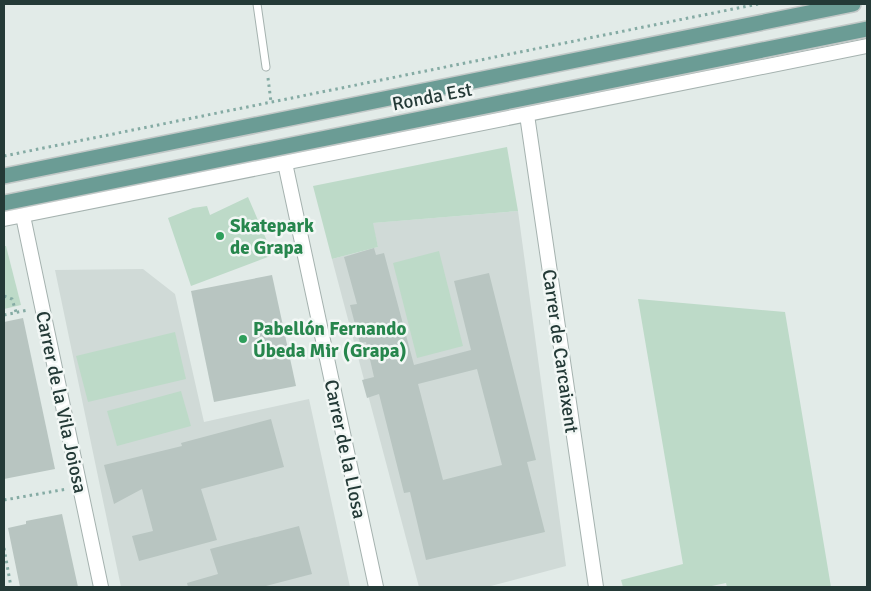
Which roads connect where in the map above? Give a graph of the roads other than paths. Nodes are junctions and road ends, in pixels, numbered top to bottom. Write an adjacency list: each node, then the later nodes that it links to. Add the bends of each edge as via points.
1 (257, 4): 5 (lane)
2 (853, 4): 8 (main road, Ronda Est)
3 (867, 29): 9 (main road, Ronda Est)
4 (867, 46): 6 (street, Ronda Est)
5 (266, 67)
6 (527, 115): 7 (street, Ronda Est); 14 (street, Carrer de Carcaixent)
7 (285, 164): 10 (street, Ronda Est); 13 (street, Carrer de la Llosa)
8 (4, 176)
9 (4, 203)
10 (23, 216): 11 (street, Ronda Est); 12 (street, Carrer de la Vila Joiosa)
11 (4, 219)
12 (101, 587)
13 (376, 587)
14 (596, 587)

